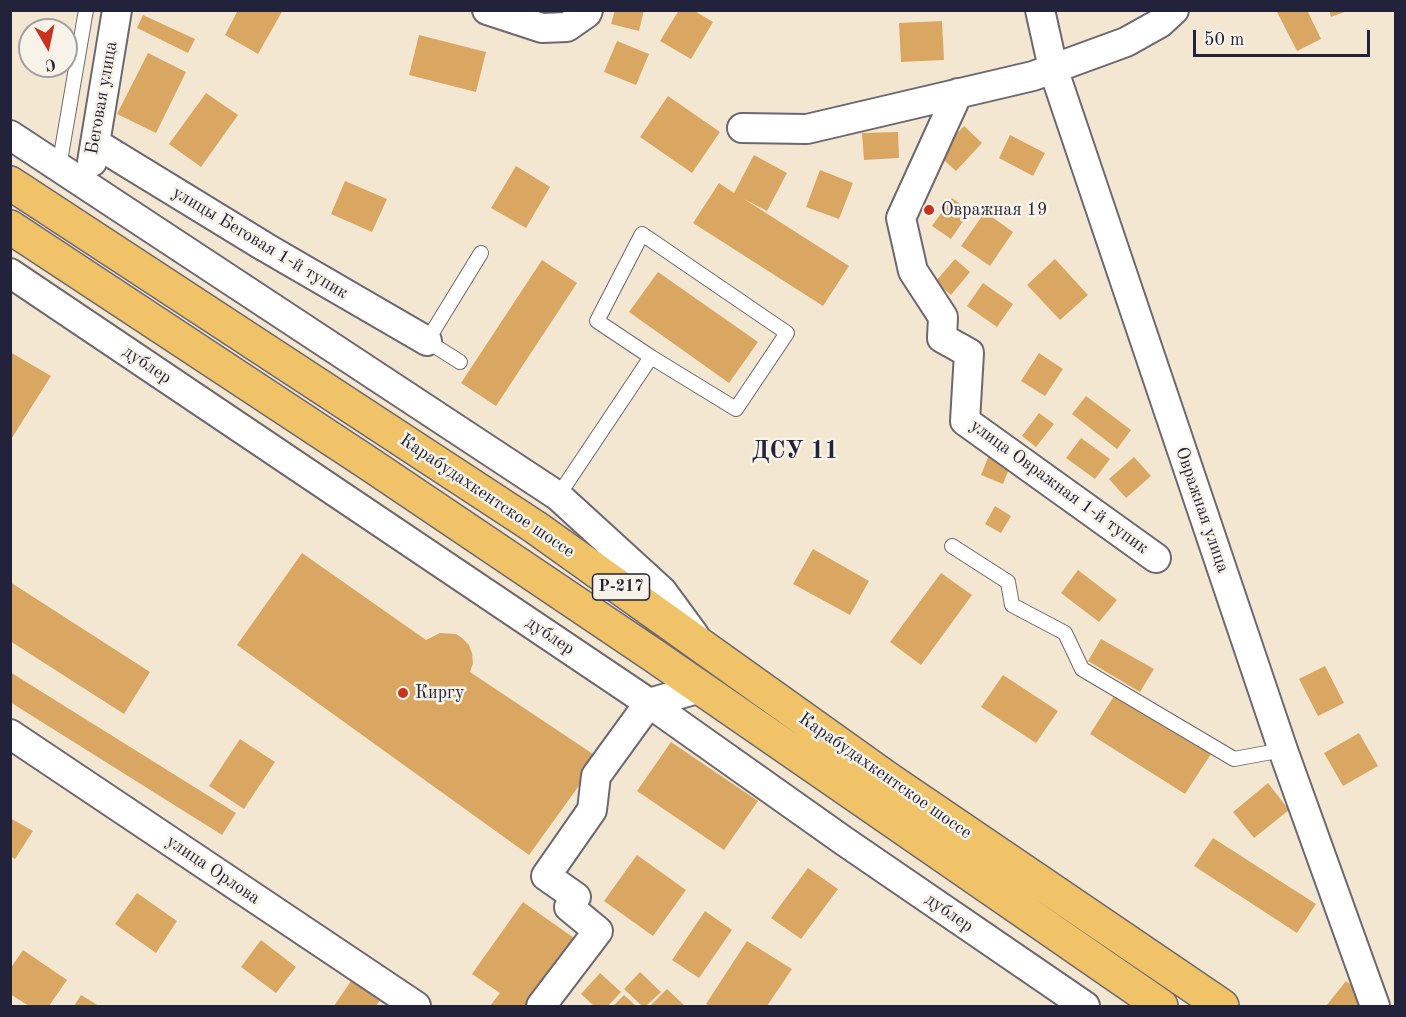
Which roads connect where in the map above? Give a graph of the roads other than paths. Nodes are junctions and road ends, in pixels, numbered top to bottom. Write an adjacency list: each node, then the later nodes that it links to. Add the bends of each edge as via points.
1 (86, 10): 12 (lane)
2 (117, 10): 11 (street, Беговая улица)
3 (487, 10): 4 (street, via 542,28 567,27)
4 (588, 10)
5 (1041, 10): 7 (street, Овражная улица)
6 (1174, 10): 7 (street, via 1160,23 1126,42)
7 (1043, 72): 8 (street); 28 (street, Овражная улица)
8 (958, 93): 9 (street, via 807,129); 23 (street, улица Овражная 1-й тупик, via 901,218 913,271 943,316 942,338 969,353 965,421)
9 (742, 128)
10 (10, 135): 12 (street)
11 (94, 142): 14 (street, Беговая улица); 18 (street, улицы Беговая 1-й тупик)
12 (59, 167): 14 (street)
13 (10, 183): 24 (highway, Карабудахкентское шоссе / Р-217, via 535,527)
14 (88, 186): 21 (street)
15 (10, 228): 25 (highway, Карабудахкентское шоссе)
16 (481, 253): 18 (lane)
17 (10, 273): 26 (street, дублер)
18 (427, 341): 20 (lane)
19 (651, 357): 19 (lane, via 597,321 642,234 787,333 736,409); 21 (lane)
20 (460, 362)
21 (558, 496): 24 (street, via 662,591)
22 (952, 546): 28 (lane, via 1008,582 1012,605 1065,633 1082,669 1234,759)
23 (1156, 558)
24 (707, 651): 33 (highway, Карабудахкентское шоссе / Р-217)
25 (701, 688): 26 (street); 32 (highway, Карабудахкентское шоссе)
26 (649, 703): 30 (street, via 596,776 592,810 546,876 576,897 569,908 598,931); 31 (street, дублер)
27 (10, 734): 29 (street, улица Орлова)
28 (1283, 750): 34 (street, Овражная улица)
29 (416, 1006)
30 (542, 1006)
31 (1085, 1006)
32 (1161, 1006)
33 (1222, 1006)
34 (1375, 1006)

